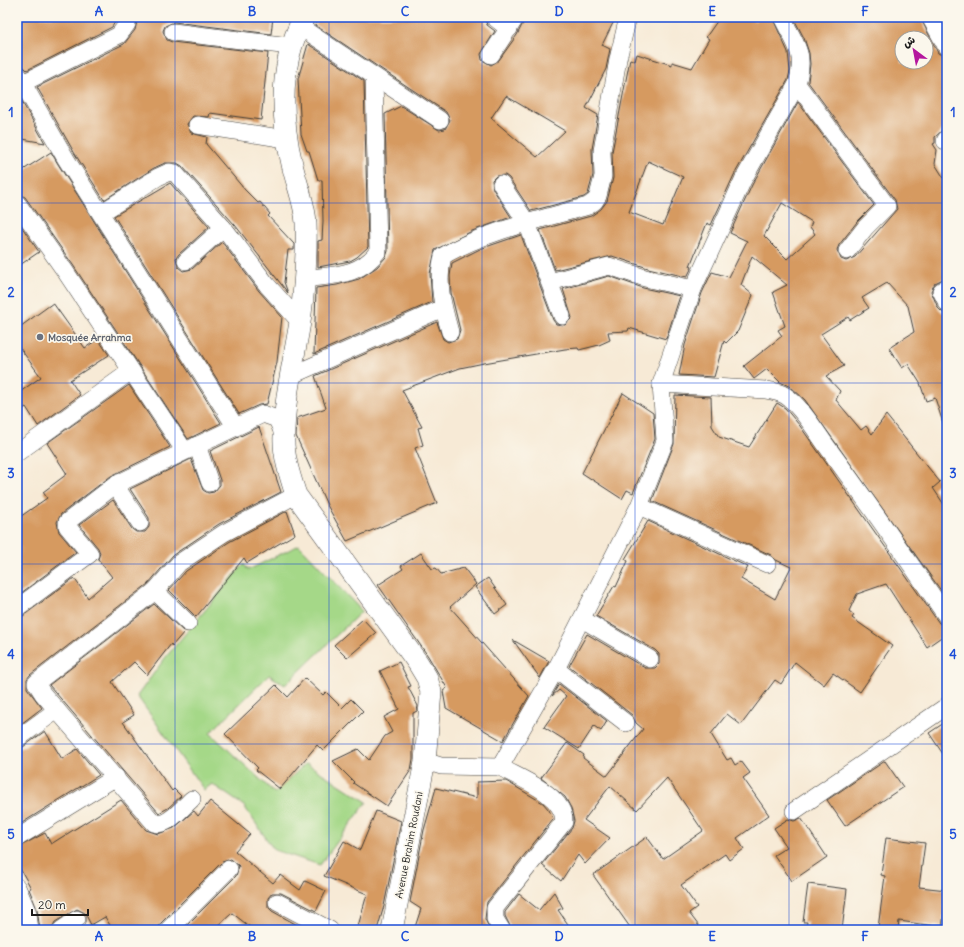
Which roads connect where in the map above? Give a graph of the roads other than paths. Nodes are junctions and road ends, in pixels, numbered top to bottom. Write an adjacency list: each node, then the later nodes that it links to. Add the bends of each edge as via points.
1 (128, 17): 13 (street, via 127,24 119,35)
2 (494, 17): 7 (street)
3 (628, 17): 21 (street, via 602,151 602,176 598,196 588,206)
4 (782, 17): 14 (street, via 800,53 802,67)
5 (930, 17): 10 (street)
6 (301, 21): 9 (street, Avenue Brahim Roudani); 12 (street)
7 (513, 23): 11 (street)
8 (174, 32): 9 (street)
9 (290, 46): 17 (street, Avenue Brahim Roudani, via 283,102)
10 (947, 48)
11 (491, 55)
12 (374, 77): 15 (street); 25 (street, via 378,251 364,267 348,273)
13 (20, 78): 20 (street, via 66,159)
14 (797, 84): 23 (street, via 887,206 865,228); 28 (street, via 743,180)
15 (440, 120)
16 (197, 125): 17 (street)
17 (286, 139): 25 (street, Avenue Brahim Roudani, via 306,222)
18 (501, 184): 21 (street)
19 (17, 203): 34 (street)
20 (101, 213): 22 (street, via 169,172 175,173); 37 (street)
21 (527, 223): 26 (street); 30 (street, via 460,245 443,256 439,273)
22 (223, 228): 24 (street); 32 (street, via 266,285)
23 (847, 252)
24 (186, 261)
25 (303, 279): 32 (street, Avenue Brahim Roudani)
26 (550, 282): 28 (street, via 609,266 645,278); 31 (street)
27 (947, 287): 29 (street, via 940,291)
28 (693, 289): 36 (street)
29 (947, 303)
30 (443, 308): 33 (street); 35 (street)
31 (562, 316)
32 (300, 322): 35 (street, Avenue Brahim Roudani)
33 (450, 332)
34 (131, 371): 39 (street); 40 (street)
35 (290, 376): 38 (street, Avenue Brahim Roudani)
36 (661, 384): 44 (street, via 665,442); 49 (street, via 766,390 787,396 860,492)
37 (235, 426): 38 (street, via 248,423 263,414 277,419); 39 (street)
38 (284, 436): 43 (street, Avenue Brahim Roudani, via 287,466)
39 (190, 448): 41 (street); 42 (street)
40 (17, 453)
41 (210, 483)
42 (115, 485): 45 (street); 48 (street, via 68,522 67,526 90,554)
43 (296, 495): 47 (street, via 224,533 179,563); 58 (street, Avenue Brahim Roudani, via 427,678 431,692)
44 (639, 506): 46 (street); 50 (street)
45 (140, 523)
46 (766, 564)
47 (155, 591): 51 (street); 55 (street, via 38,680 37,686)
48 (17, 608)
49 (947, 617)
50 (582, 618): 52 (street); 53 (street)
51 (188, 624)
52 (650, 659)
53 (556, 669): 56 (street); 59 (street)
54 (947, 706): 62 (street)
55 (56, 710): 57 (street); 60 (street)
56 (626, 723)
57 (17, 740)
58 (425, 761): 59 (street, via 441,766); 73 (street, Avenue Brahim Roudani)
59 (500, 767): 74 (street, via 553,798 561,807 564,816 564,822 495,908 495,919)
60 (116, 777): 61 (street, via 147,815 158,824 165,823); 63 (street)
61 (192, 799)
62 (794, 811)
63 (17, 838)
64 (229, 869): 71 (street)
65 (17, 887): 67 (street)
66 (277, 902): 72 (street)
67 (23, 915): 69 (street)
68 (77, 919): 70 (street)
69 (30, 930)
70 (61, 930)
71 (168, 930)
72 (330, 930)
73 (392, 930)
74 (502, 930)

